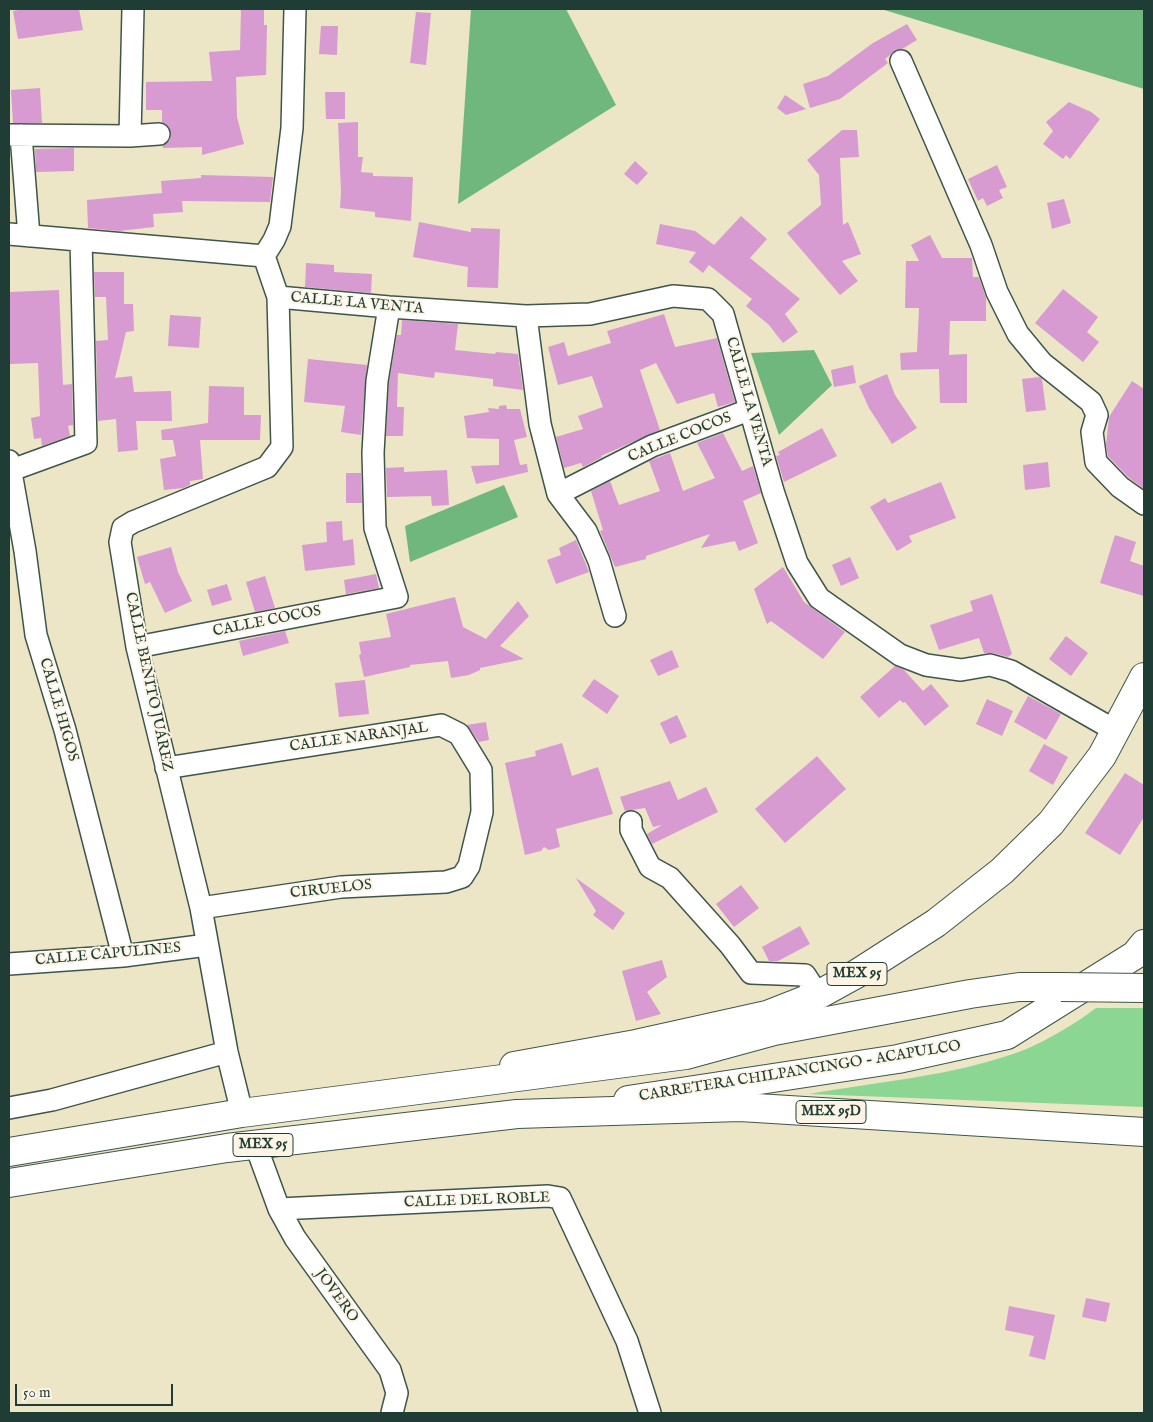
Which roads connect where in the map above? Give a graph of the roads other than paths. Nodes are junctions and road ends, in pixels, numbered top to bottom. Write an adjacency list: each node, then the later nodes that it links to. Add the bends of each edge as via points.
1 (133, 9): 6 (street)
2 (296, 10): 9 (street, via 292,128 280,226)
3 (901, 61): 17 (street, via 981,246 997,292 1018,334 1042,364 1091,402 1097,414 1092,432 1096,462 1120,488)
4 (159, 134): 6 (street)
5 (15, 135): 6 (street); 7 (street)
6 (130, 136)
7 (19, 235): 8 (street)
8 (80, 240): 9 (street); 15 (street, via 86,443)
9 (269, 248): 10 (street, CALLE BENITO JUÁREZ)
10 (278, 297): 11 (street, CALLE LA VENTA); 19 (street, CALLE BENITO JUÁREZ, via 282,447 267,467 123,528 120,542)
11 (389, 307): 12 (street, CALLE LA VENTA); 19 (street, CALLE COCOS, via 377,381 373,453 375,528 397,597)
12 (526, 316): 13 (street, CALLE LA VENTA, via 590,314 673,296 708,299 723,314); 16 (street, via 540,424)
13 (749, 410): 16 (street, CALLE COCOS, via 652,446); 21 (street, CALLE LA VENTA, via 796,563 819,598 900,655 926,665 961,670 990,665 1011,671)
14 (9, 461): 15 (street, CALLE HIGOS)
15 (9, 471): 28 (street, CALLE HIGOS, via 26,551 36,635 65,730)
16 (558, 494): 18 (street, via 586,531 600,561)
17 (1144, 504)
18 (615, 616)
19 (137, 646): 22 (street, CALLE BENITO JUÁREZ)
20 (1144, 676): 21 (main road, MEX 95)
21 (1116, 731): 31 (main road, MEX 95, via 1102,756 1050,822 1002,871 936,923)
22 (166, 768): 24 (street, CALLE NARANJAL, via 441,725 459,734 481,770 482,812); 25 (street, CALLE BENITO JUÁREZ)
23 (631, 822): 31 (street, via 631,830 650,867 670,878 751,973 805,975)
24 (462, 877): 25 (street, CIRUELOS, via 446,882 341,887)
25 (201, 908): 27 (street, CALLE BENITO JUÁREZ)
26 (1144, 944): 36 (main road, CARRETERA CHILPANCINGO - ACAPULCO / MEX 95, via 1135,955 1007,1036 898,1059 675,1094)
27 (207, 945): 28 (street, CALLE CAPULINES); 32 (street, CALLE BENITO JUÁREZ)
28 (123, 956): 29 (street, CALLE CAPULINES)
29 (9, 964)
30 (1144, 988): 33 (main road, bridge, via 1019,987 774,1031 686,1055)
31 (818, 995): 33 (main road, MEX 95, via 767,1015 636,1044 522,1064)
32 (227, 1052): 34 (street, via 52,1100); 35 (street, CALLE BENITO JUÁREZ)
33 (453, 1084): 35 (main road, MEX 95)
34 (9, 1108)
35 (242, 1114): 39 (main road, MEX 95)
36 (517, 1114): 37 (main road, MEX 95D, via 740,1107); 38 (main road, MEX 95)
37 (1144, 1132)
38 (256, 1146): 40 (main road, MEX 95); 41 (street, JOVERO)
39 (9, 1152)
40 (9, 1183)
41 (279, 1210): 42 (street, JOVERO, via 295,1238 390,1370 397,1393); 43 (street, CALLE DEL ROBLE, via 548,1196 560,1198 626,1341)
42 (392, 1413)
43 (650, 1413)

